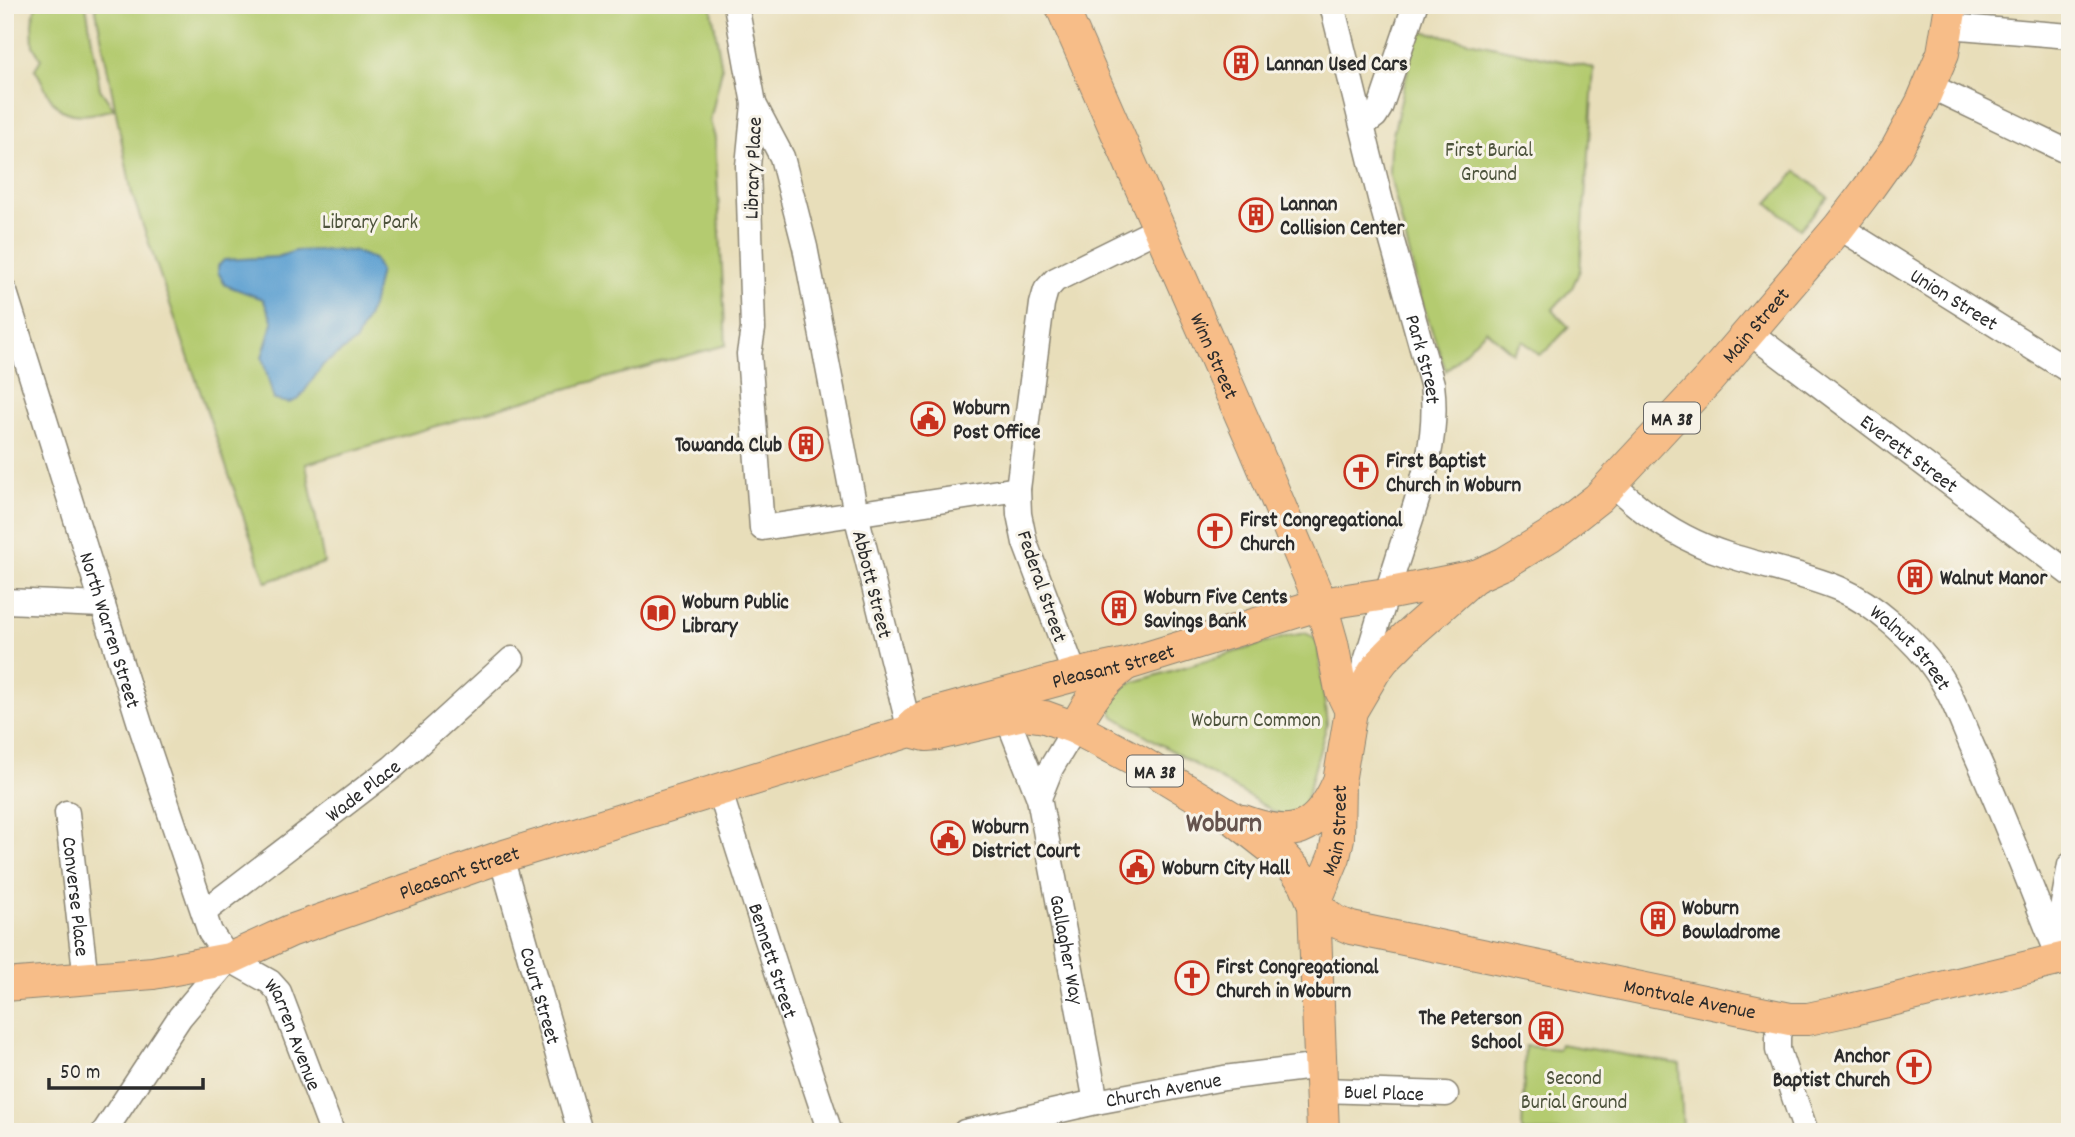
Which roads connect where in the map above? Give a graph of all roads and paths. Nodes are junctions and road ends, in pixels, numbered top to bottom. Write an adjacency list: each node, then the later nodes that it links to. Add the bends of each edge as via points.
1 (736, 5): 8 (street)
2 (1061, 5): 12 (main road, Winn Street)
3 (1332, 5): 9 (street, Park Street)
4 (1415, 5): 9 (street, via 1380,108)
5 (1949, 16): 6 (street); 7 (main road, Main Street / MA 38)
6 (2070, 36)
7 (1930, 86): 10 (street); 11 (main road, Main Street / MA 38, via 1896,150)
8 (754, 104): 19 (street, Library Place, via 782,157 805,247); 19 (street, Library Place, via 748,166 752,329 748,355 762,528)
9 (1363, 125): 22 (street, Park Street, via 1434,398 1427,471)
10 (2070, 153)
11 (1839, 227): 14 (main road, Main Street / MA 38); 16 (street, Union Street)
12 (1158, 229): 18 (street, Federal Street, via 1064,274 1046,290); 24 (main road, Winn Street)
13 (5, 292): 15 (street, North Warren Street)
14 (1749, 332): 17 (main road, Main Street / MA 38); 20 (street, Everett Street)
15 (12, 337): 25 (street, North Warren Street)
16 (2070, 371)
17 (1612, 483): 21 (main road, Main Street / MA 38, via 1551,535); 42 (street, Walnut Street, via 1637,508 1677,533 1730,556 1843,590 1917,648 1939,675)
18 (1018, 489): 19 (street, Abbott Street); 28 (street, Federal Street, via 1023,536)
19 (856, 514): 32 (street, Abbott Street)
20 (2070, 574)
21 (1476, 576): 22 (main road, Main Street / MA 38); 29 (main road, Main Street / MA 38, via 1384,659)
22 (1386, 594): 24 (main road, Main Street / MA 38); 29 (street, Park Street)
23 (5, 601): 25 (street)
24 (1321, 604): 27 (main road, Pleasant Street / MA 38); 29 (main road, Winn Street, via 1341,690)
25 (103, 605): 41 (street, North Warren Street)
26 (512, 659): 41 (street, Wade Place, via 393,768)
27 (1126, 664): 28 (main road, Pleasant Street); 31 (main road, MA 38, via 1101,686)
28 (1075, 675): 32 (main road, Pleasant Street, via 924,717)
29 (1351, 711): 33 (main road, Main Street / MA 38)
30 (1007, 717): 31 (main road, Pleasant Street, via 1035,715); 32 (main road, Pleasant Street, via 938,734); 35 (street, Gallagher Way)
31 (1075, 728): 35 (street); 37 (main road, MA 38)
32 (910, 731): 34 (main road, Pleasant Street)
33 (1339, 782): 37 (main road, via 1318,816 1300,829 1273,831); 40 (main road, Main Street / MA 38, via 1338,838)
34 (719, 789): 38 (main road, Pleasant Street); 54 (street, Bennett Street)
35 (1039, 798): 49 (street, Gallagher Way)
36 (67, 813): 44 (street, Converse Place)
37 (1233, 818): 40 (main road, MA 38, via 1290,864)
38 (501, 858): 43 (main road, Pleasant Street, via 290,932); 53 (street, Court Street)
39 (2070, 865): 42 (street, via 2062,912)
40 (1314, 905): 46 (main road, Montvale Avenue, via 1351,928); 47 (main road, Main Street / MA 38)
41 (204, 912): 43 (street, North Warren Street, via 213,937)
42 (2065, 958): 46 (main road, Montvale Avenue, via 1808,1019)
43 (229, 959): 44 (main road, Pleasant Street); 51 (street, via 180,1017); 52 (street, Warren Avenue, via 279,992)
44 (86, 980): 45 (main road, Pleasant Street)
45 (5, 985)
46 (1781, 1019): 57 (street, via 1778,1050)
47 (1321, 1078): 48 (street, Buel Place); 49 (street, Church Avenue, via 1224,1078); 56 (main road, Main Street / MA 38)
48 (1446, 1094)
49 (1096, 1102): 50 (street, Church Avenue)
50 (1063, 1121): 55 (street, Church Avenue)
51 (104, 1132)
52 (332, 1132)
53 (580, 1132)
54 (830, 1132)
55 (965, 1132)
56 (1322, 1132)
57 (1805, 1132)

